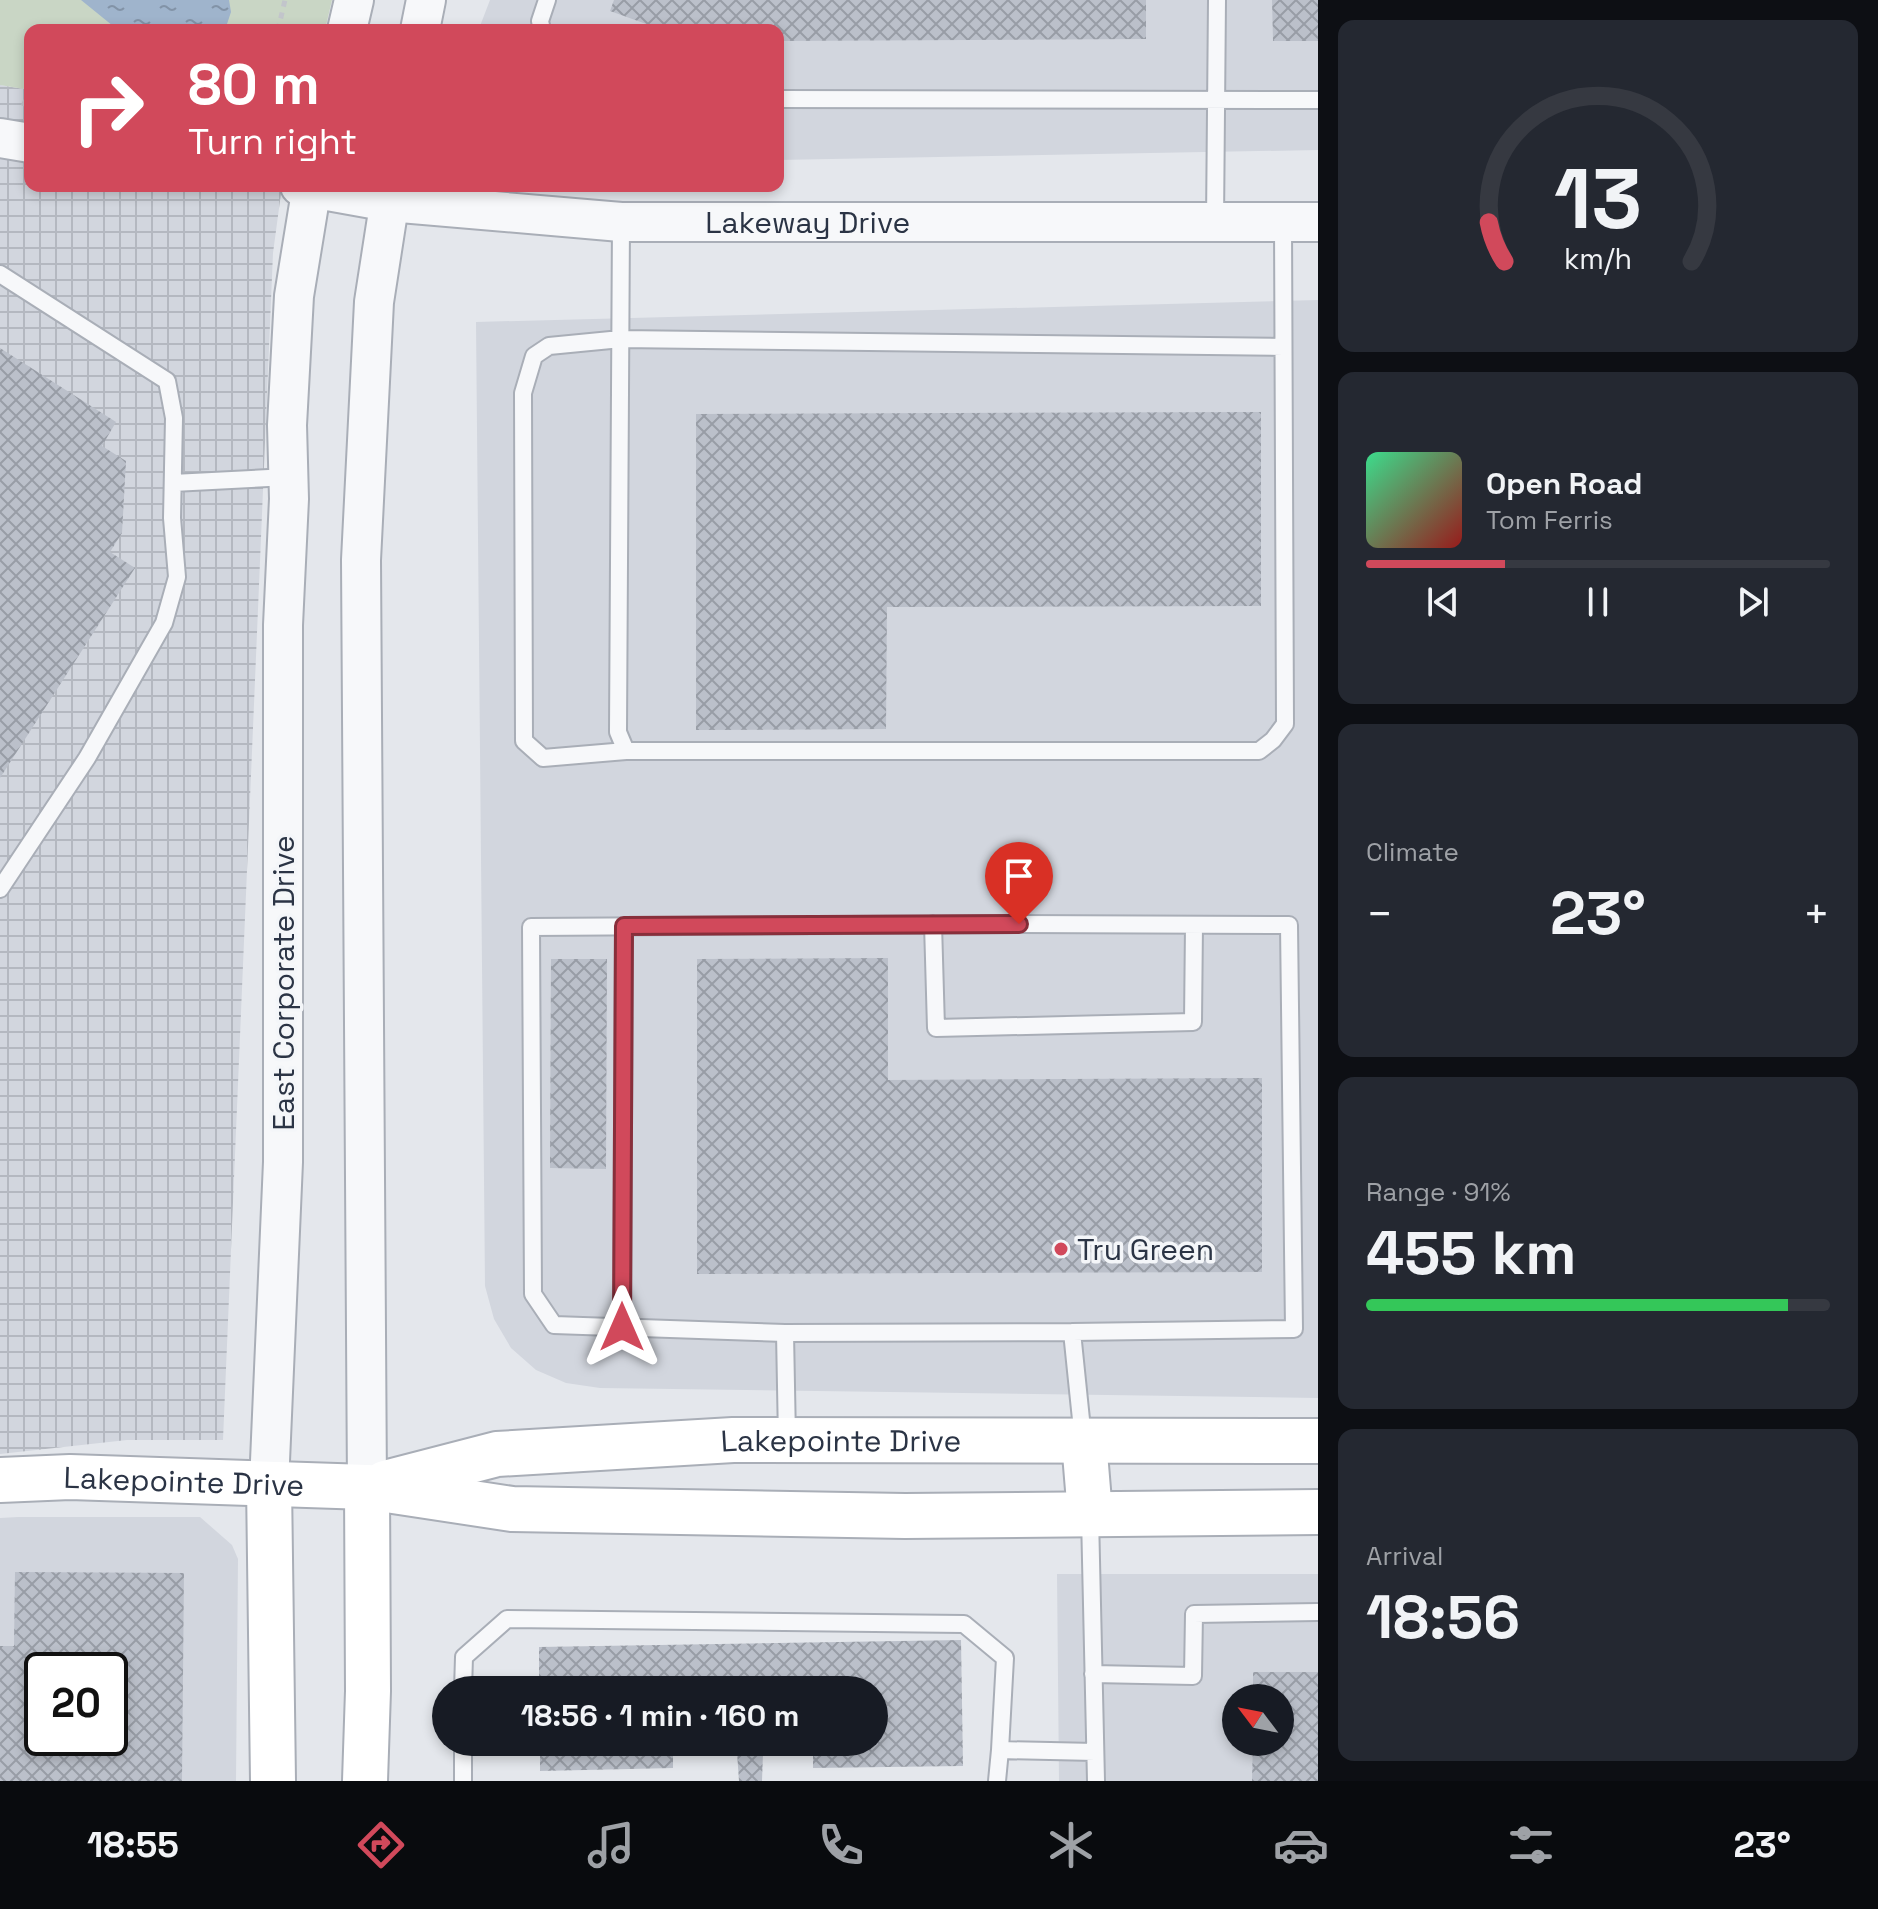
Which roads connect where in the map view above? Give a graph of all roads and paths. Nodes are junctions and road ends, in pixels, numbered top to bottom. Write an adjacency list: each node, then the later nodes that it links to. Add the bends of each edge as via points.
1 (285, 0): 6 (path)
2 (354, 0): 7 (street)
3 (426, 0): 8 (street)
4 (547, 0): 9 (lane)
5 (1217, 0): 11 (lane)
6 (279, 24)
7 (348, 24)
8 (421, 24)
9 (541, 24)
10 (784, 99): 11 (lane)
11 (1215, 100): 12 (lane); 19 (lane)
12 (1318, 100)
13 (24, 109): 14 (path)
14 (17, 130)
15 (307, 192): 24 (street, East Corporate Drive, via 294,296)
16 (367, 192): 17 (street, Lakeway Drive)
17 (390, 194): 18 (street, Lakeway Drive); 39 (street, via 374,302 361,560)
18 (621, 222): 19 (street, Lakeway Drive); 22 (lane)
19 (1215, 222): 20 (street, Lakeway Drive)
20 (1300, 222): 23 (lane)
21 (0, 274): 25 (lane, via 167,381 174,418)
22 (621, 339): 23 (lane); 26 (lane, via 618,732); 26 (lane, via 549,346 534,356 523,393 524,741 543,758)
23 (1283, 347): 26 (lane, via 1285,724 1259,751)
24 (288, 477): 25 (lane); 38 (street, East Corporate Drive, via 283,1162)
25 (173, 483): 27 (lane, via 177,577 164,623 87,758)
26 (626, 751)
27 (0, 889)
28 (933, 924): 29 (lane); 29 (lane, via 936,1028 1193,1022); 30 (lane)
29 (1194, 925): 32 (lane, via 1289,925 1294,1329)
30 (624, 926): 31 (lane); 31 (lane, via 531,927 533,1294 554,1325)
31 (622, 1327): 33 (lane)
32 (1072, 1332): 33 (lane); 35 (lane)
33 (785, 1333): 34 (lane)
34 (787, 1441): 35 (main road, Lakepointe Drive); 39 (main road, Lakepointe Drive, via 497,1454)
35 (1084, 1441): 36 (main road, Lakepointe Drive); 41 (main road)
36 (1318, 1441)
37 (0, 1480): 38 (main road, Lakepointe Drive, via 70,1477)
38 (269, 1484): 39 (main road, Lakepointe Drive); 48 (main road, East Corporate Drive)
39 (367, 1487): 41 (main road, Lakepointe Drive, via 512,1509); 49 (main road)
40 (1318, 1512): 41 (main road, Lakepointe Drive)
41 (1090, 1514): 43 (lane)
42 (1318, 1612): 43 (lane, via 1194,1614 1193,1676)
43 (1093, 1674): 46 (lane)
44 (463, 1676): 45 (lane, via 464,1657 507,1619 964,1624 1005,1658)
45 (1000, 1750): 46 (lane); 51 (lane)
46 (1095, 1752): 52 (lane)
47 (463, 1756): 50 (lane)
48 (273, 1781)
49 (365, 1781)
50 (463, 1781)
51 (997, 1781)
52 (1096, 1781)

